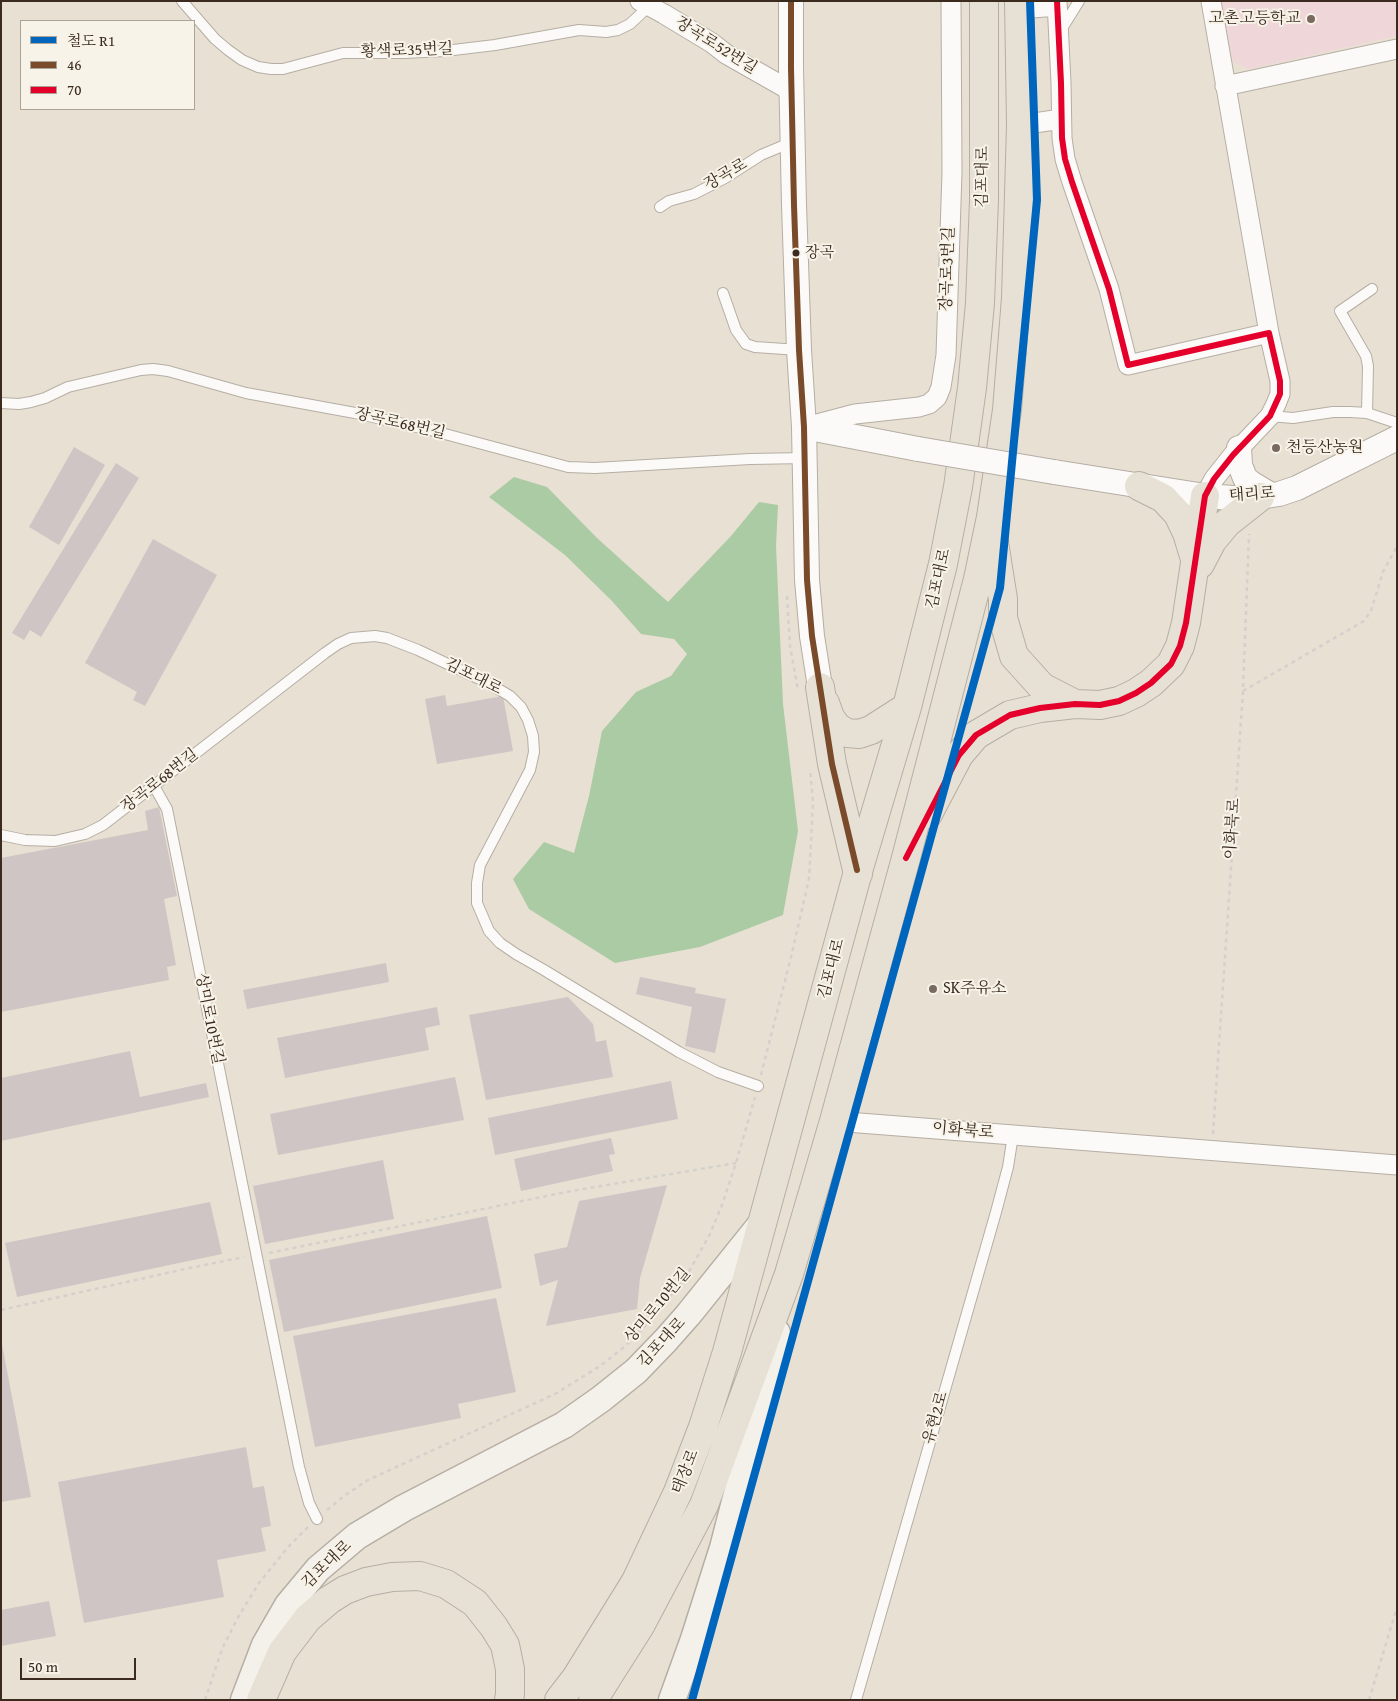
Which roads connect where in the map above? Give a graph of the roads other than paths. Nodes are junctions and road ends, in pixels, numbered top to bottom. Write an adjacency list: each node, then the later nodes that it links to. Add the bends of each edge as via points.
1 (182, 1): 7 (lane, 황색로35번길, via 228,50 242,60 271,69 283,69 344,53 445,51 579,30 618,30 630,24)
2 (791, 1): 13 (street)
3 (951, 1): 26 (street, 장곡로3번길, via 952,172 946,354 938,397 919,407 854,414)
4 (984, 1): 38 (main road, 김포대로, via 983,210 980,303 972,388 943,564)
5 (1078, 1): 10 (lane)
6 (1210, 1): 12 (street, 태리로)
7 (644, 4): 13 (street, 장곡로52번길)
8 (1057, 4): 9 (street); 10 (street)
9 (1020, 5): 15 (main road)
10 (1059, 34): 14 (street)
11 (1397, 49): 12 (street)
12 (1226, 86): 20 (street, 태리로)
13 (791, 91): 16 (street)
14 (1061, 119): 15 (street); 20 (street, via 1065,160 1109,289 1128,365)
15 (1021, 125): 33 (main road, via 1016,298 1007,410)
16 (792, 142): 17 (lane, 장곡로, via 760,155 694,194); 21 (street)
17 (660, 207)
18 (1372, 289): 23 (lane, via 1340,311 1366,356)
19 (723, 293): 21 (lane, via 736,330 746,344)
20 (1269, 333): 24 (street, 태리로, via 1280,381 1280,394)
21 (799, 350): 26 (street)
22 (1, 403): 29 (lane, 장곡로68번길, via 31,402 68,387 141,370 168,370 246,394 430,430 568,467)
23 (1367, 413): 24 (lane, via 1333,412 1293,418); 25 (lane)
24 (1270, 416): 28 (street, 태리로)
25 (1397, 423)
26 (804, 427): 29 (street); 30 (street, bridge)
27 (1397, 438): 32 (street, 태리로, via 1297,488)
28 (1239, 448): 31 (street, 태리로); 32 (street, via 1245,478)
29 (804, 458): 36 (street, via 812,636)
30 (1139, 486): 31 (street); 34 (main road, via 1163,498 1178,514 1187,533)
31 (1205, 496): 32 (street, 태리로); 34 (main road)
32 (1259, 500): 34 (main road, via 1226,523)
33 (990, 517): 37 (main road, via 1003,618 1014,656 1042,686); 41 (main road, via 978,579)
34 (1194, 568): 37 (main road, via 1182,639 1171,664 1136,694 1100,705)
35 (300, 672): 39 (lane, 장곡로68번길); 43 (lane, 김포대로, via 338,644 351,638 375,636 418,650 510,696 528,720 534,752 530,770 480,865 477,903 489,931 516,954 679,1052 718,1072)
36 (809, 689): 38 (main road, via 837,727 847,733 871,730); 42 (main road, via 832,764)
37 (1075, 704): 41 (main road, via 1010,715 976,735 959,755)
38 (907, 707): 42 (main road, 김포대로)
39 (154, 786): 40 (lane, 장곡로68번길, via 103,825 85,834 42,842); 49 (lane, 상미로10번길, via 167,809 299,1467 309,1503)
40 (1, 835)
41 (906, 858): 44 (main road)
42 (858, 874): 47 (main road, 김포대로)
43 (758, 1086)
44 (834, 1121): 45 (street, 이화북로); 48 (main road)
45 (1012, 1135): 46 (street, 이화북로); 56 (lane, 유현2로, via 999,1203)
46 (1397, 1165)
47 (763, 1222): 50 (main road, 김포대로, via 666,1341 601,1400 556,1429 357,1536 318,1569 288,1605 265,1645); 53 (main road, 태장로, via 704,1427 678,1492 636,1581)
48 (789, 1274): 54 (main road, 태장로, via 704,1505 640,1626); 55 (main road, via 766,1381 723,1548)
49 (317, 1518)
50 (244, 1700)
51 (261, 1700): 52 (main road, via 282,1652 308,1618 329,1600 366,1582 420,1576 446,1584 475,1603 494,1627 505,1646 510,1669)
52 (509, 1700)
53 (559, 1700)
54 (593, 1700)
55 (672, 1700)
56 (856, 1700)

